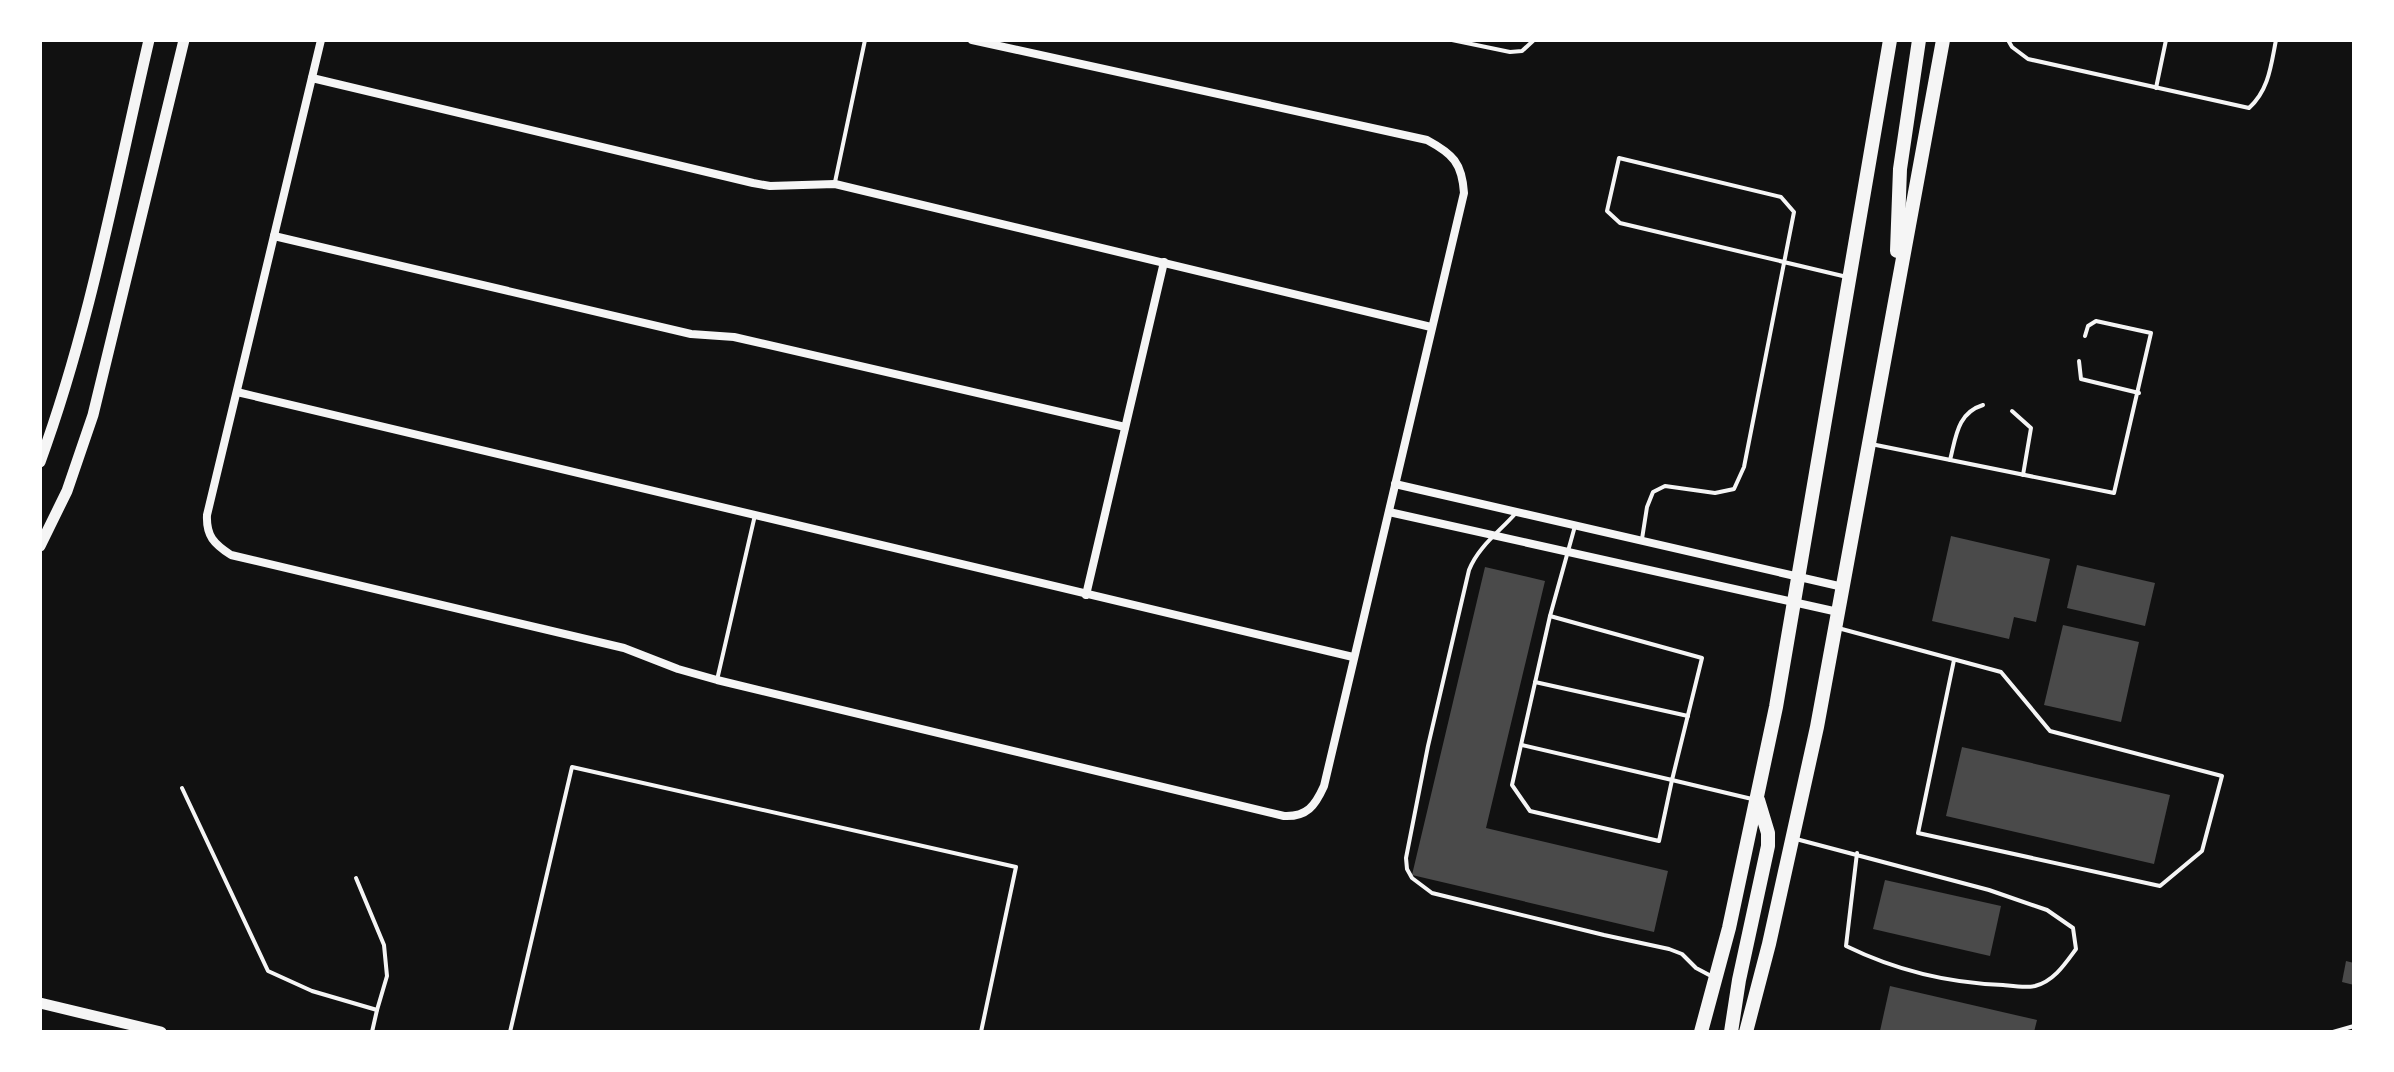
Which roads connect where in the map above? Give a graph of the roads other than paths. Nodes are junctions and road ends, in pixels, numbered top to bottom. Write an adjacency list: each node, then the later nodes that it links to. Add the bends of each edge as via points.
1 (149, 40): 32 (street, via 76,348)
2 (184, 40): 41 (street, via 93,415 67,491)
3 (321, 40): 14 (street)
4 (865, 40): 16 (lane)
5 (972, 40): 22 (street, via 1427,140 1443,149 1463,174 1464,193)
6 (1452, 40): 7 (lane, via 1510,52 1522,51)
7 (1534, 40)
8 (1890, 40): 20 (main road)
9 (1919, 40): 21 (main road, via 1900,169)
10 (1943, 40): 21 (main road)
11 (2008, 40): 15 (lane, via 2028,59)
12 (2166, 40): 15 (lane)
13 (2276, 40): 15 (lane, via 2266,88 2249,108)
14 (312, 78): 16 (street, via 753,183); 17 (street)
15 (2156, 88)
16 (835, 184): 18 (street)
17 (274, 236): 25 (street); 29 (street, via 691,334 734,337)
18 (1164, 262): 22 (street); 29 (street)
19 (1783, 262): 19 (lane, via 1794,212 1781,197 1619,158 1607,211 1620,223); 20 (lane); 40 (lane, via 1744,467 1734,489 1715,493 1665,486 1653,492)
20 (1849, 278): 43 (main road)
21 (1896, 300): 30 (main road)
22 (1431, 327): 34 (street)
23 (2085, 336): 26 (lane, via 2096,321 2151,333)
24 (2079, 361): 26 (lane, via 2081,379)
25 (237, 392): 37 (street); 51 (street, via 206,528 231,555 624,648)
26 (2139, 393): 33 (lane, via 2114,493)
27 (1983, 405): 31 (lane, via 1963,416)
28 (2012, 411): 33 (lane, via 2031,428)
29 (1125, 427): 45 (street)
30 (1869, 443): 31 (lane); 44 (main road)
31 (1950, 460): 33 (lane)
32 (40, 462)
33 (2023, 475)
34 (1395, 484): 35 (street); 36 (street)
35 (1389, 512): 39 (street); 49 (street)
36 (1516, 512): 38 (street); 39 (lane)
37 (755, 515): 45 (street); 51 (lane)
38 (1575, 525): 40 (street); 42 (lane)
39 (1496, 536): 42 (street); 61 (lane, via 1482,547 1469,570 1415,807 1407,869 1432,893 1669,949)
40 (1641, 541): 43 (street)
41 (40, 546)
42 (1569, 551): 46 (street); 47 (lane)
43 (1798, 577): 44 (street); 46 (main road)
44 (1843, 587): 48 (main road)
45 (1086, 595): 49 (street)
46 (1794, 602): 48 (street); 57 (main road)
47 (1550, 616): 52 (lane); 53 (lane, via 1702,658)
48 (1837, 620): 50 (lane); 58 (main road)
49 (1353, 657): 51 (street, via 1324,786 1307,813 1296,816)
50 (1954, 660): 50 (lane, via 2001,672 2050,731 2222,776 2202,851 2160,886 1918,833)
51 (717, 680)
52 (1535, 682): 53 (lane); 54 (lane)
53 (1688, 716): 55 (lane)
54 (1521, 745): 55 (lane); 55 (lane, via 1512,785 1530,811 1559,818 1659,841)
55 (1672, 780): 57 (lane)
56 (182, 788): 63 (lane, via 268,971 312,991)
57 (1758, 800): 61 (main road); 70 (main road, via 1768,846)
58 (1794, 839): 59 (lane); 71 (main road)
59 (1857, 853): 59 (lane, via 2047,910 2073,928 2076,949 2057,974 2034,986 1973,984 1867,956 1846,946)
60 (356, 878): 63 (lane, via 384,945 387,976)
61 (1716, 978): 69 (main road)
62 (40, 1003): 65 (street)
63 (377, 1010): 66 (lane)
64 (2354, 1026): 72 (lane)
65 (161, 1032)
66 (372, 1032)
67 (510, 1032): 68 (lane, via 572,767 1016,867)
68 (981, 1032)
69 (1701, 1032)
70 (1731, 1032)
71 (1746, 1032)
72 (2333, 1032)

